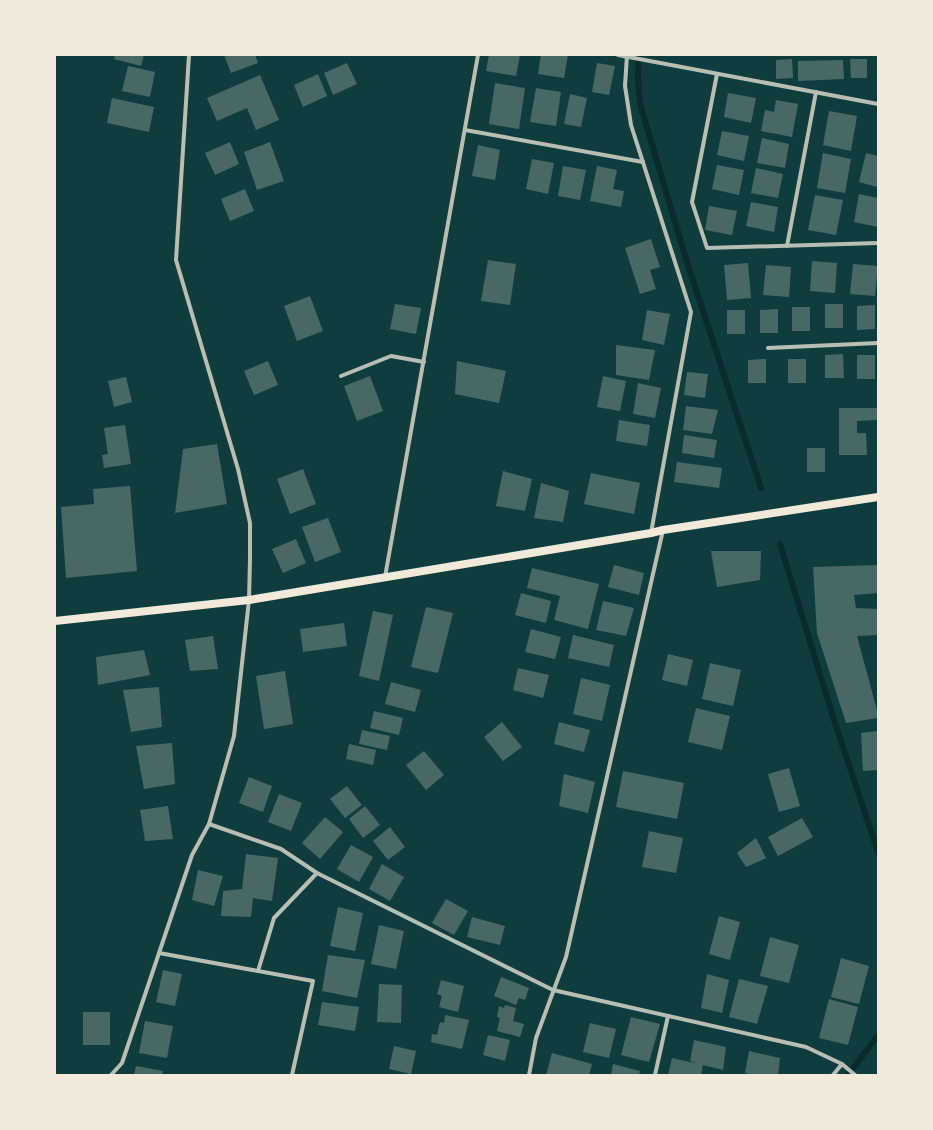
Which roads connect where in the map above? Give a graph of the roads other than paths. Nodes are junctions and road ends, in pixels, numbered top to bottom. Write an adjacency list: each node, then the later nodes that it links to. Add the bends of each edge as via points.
1 (189, 55): 20 (street, via 176,260 238,469 250,523)
2 (478, 55): 8 (street)
3 (618, 55): 4 (street)
4 (627, 56): 5 (street); 9 (street, via 625,86 631,125)
5 (717, 74): 6 (street); 11 (street, via 692,202 706,248)
6 (816, 92): 7 (street); 11 (street)
7 (878, 104)
8 (465, 130): 9 (street); 14 (street)
9 (643, 162): 18 (street, via 692,312)
10 (878, 243): 11 (street)
11 (787, 246)
12 (878, 343): 13 (street)
13 (768, 348)
14 (424, 362): 15 (street, via 391,356); 19 (street)
15 (341, 376)
16 (878, 497): 17 (main road)
17 (664, 530): 18 (main road); 26 (street, via 566,957)
18 (651, 533): 19 (main road)
19 (385, 577): 20 (main road)
20 (249, 600): 21 (main road); 22 (street, via 234,736)
21 (55, 621)
22 (209, 824): 23 (street, via 281,849); 24 (street, via 192,855)
23 (317, 873): 25 (street, via 274,918); 26 (street)
24 (159, 953): 25 (street); 29 (street, via 122,1063)
25 (258, 971): 30 (street, via 313,981)
26 (553, 990): 27 (street); 31 (street, via 536,1038)
27 (668, 1016): 28 (street, via 806,1047); 32 (street)
28 (843, 1065): 33 (street); 34 (street)
29 (111, 1075)
30 (292, 1075)
31 (529, 1075)
32 (655, 1075)
33 (833, 1075)
34 (855, 1075)

